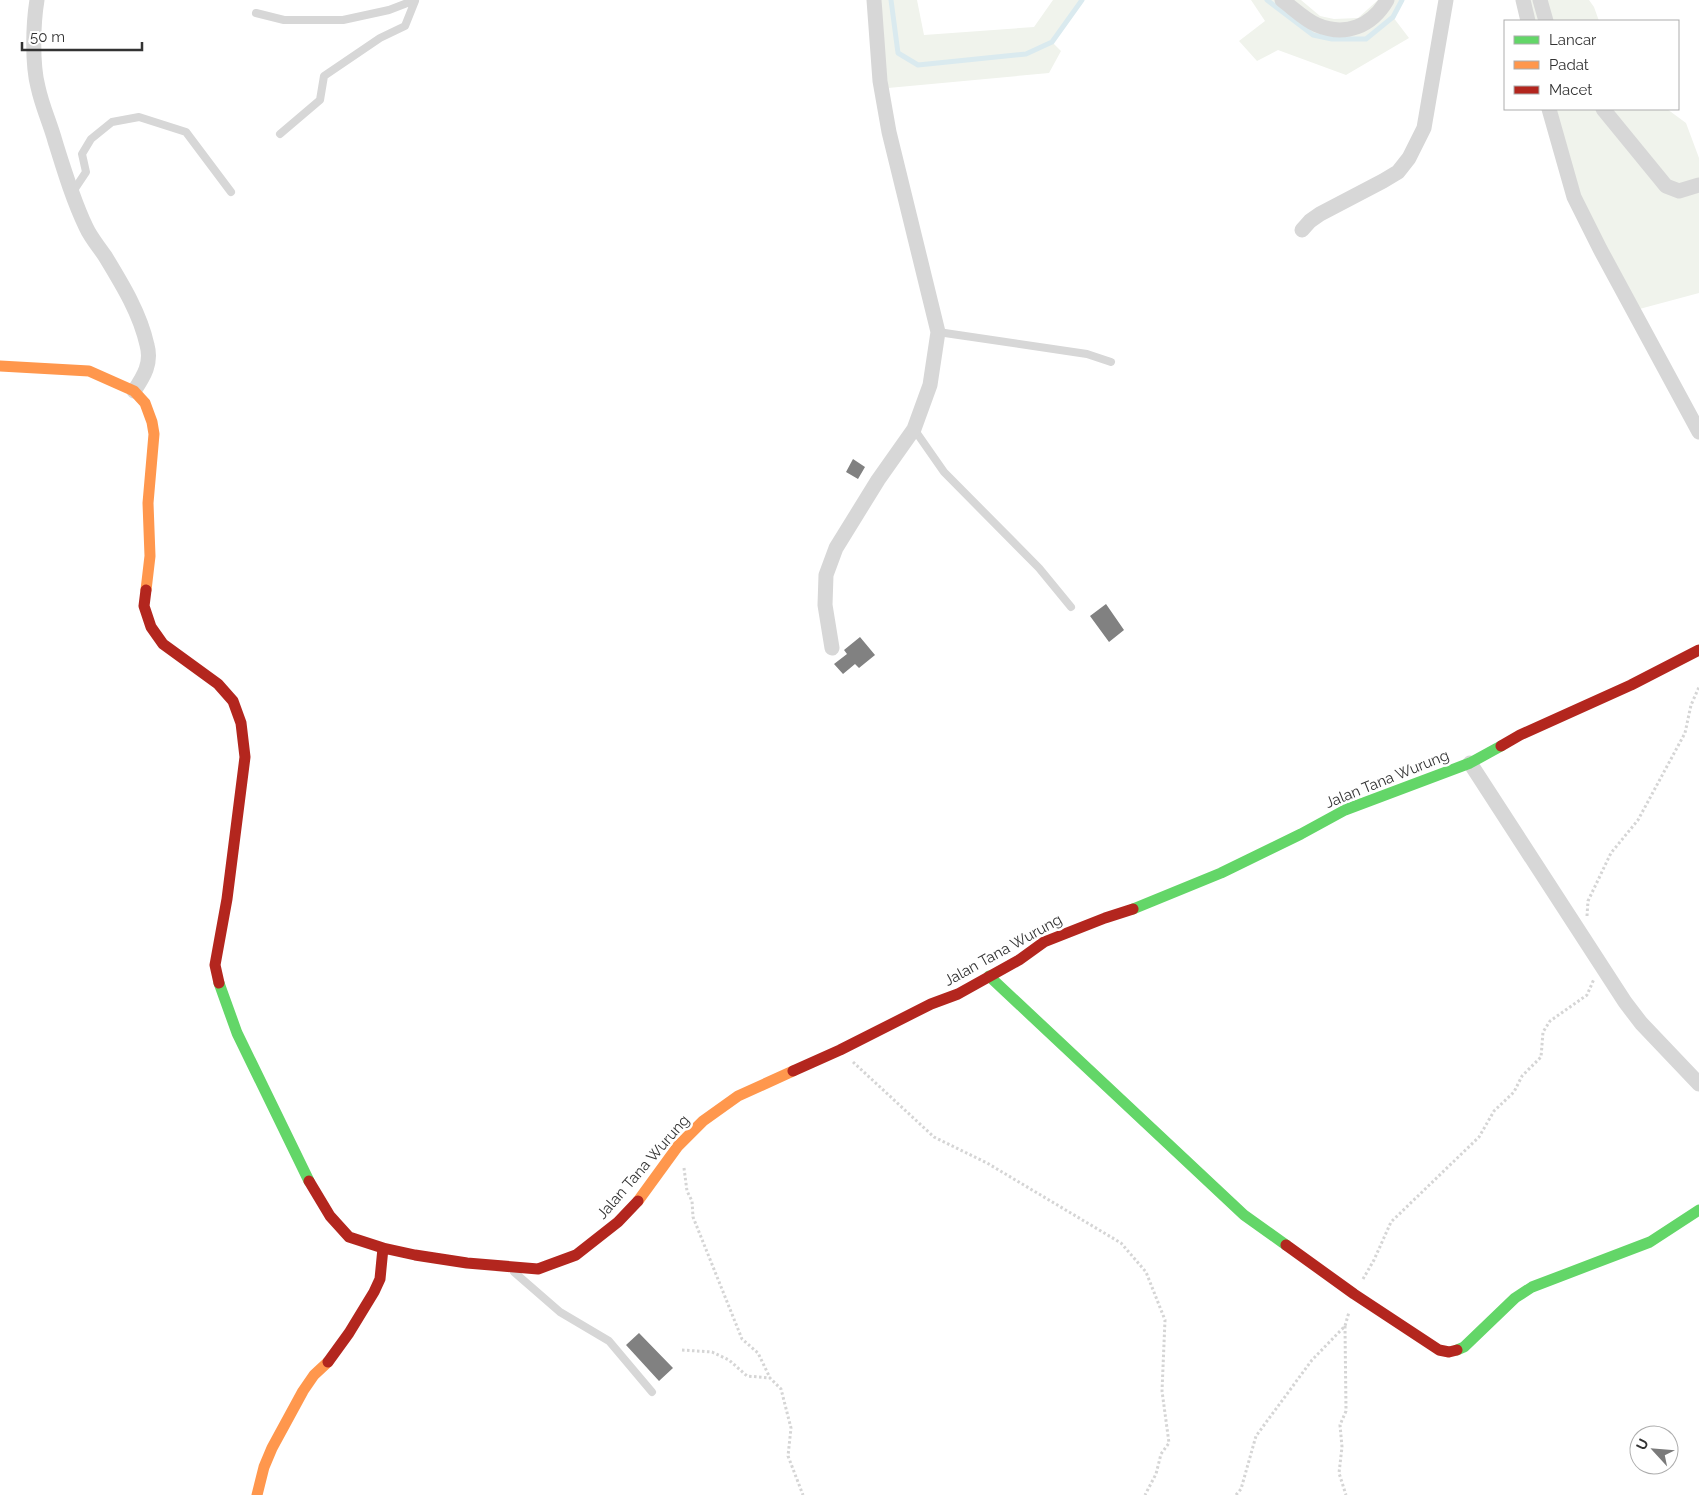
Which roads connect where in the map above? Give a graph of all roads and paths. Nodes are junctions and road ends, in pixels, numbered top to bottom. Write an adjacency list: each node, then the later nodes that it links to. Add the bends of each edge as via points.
1 (37, 0): 17 (street, via 34,45 37,85)
2 (415, 0): 9 (lane, via 389,10 343,20 284,20); 14 (lane, via 405,26 380,38 324,76 320,100)
3 (874, 0): 19 (street, via 880,81 889,132)
4 (1282, 0): 5 (street, via 1316,25 1349,30 1374,17)
5 (1387, 0)
6 (1446, 0): 18 (street, via 1424,128 1409,158 1398,172 1320,214)
7 (1523, 0): 10 (street)
8 (1540, 0): 11 (street)
9 (256, 12)
10 (1528, 20)
11 (1546, 20)
12 (1549, 110): 24 (street, via 1574,197)
13 (1604, 110): 15 (street, via 1666,186 1679,191)
14 (280, 134)
15 (1699, 185)
16 (231, 192): 17 (lane, via 186,132 139,117 112,122 92,140 82,154 86,172)
17 (72, 193): 22 (street, via 86,228 128,295 141,323 149,358 144,376)
18 (1302, 230)
19 (938, 332): 20 (lane, via 1087,354); 23 (street, via 930,385)
20 (1111, 362)
21 (0, 366): 22 (street, via 90,371)
22 (134, 391): 37 (street, Jalan Tana Wurung, via 145,403 154,434 148,503 150,556 144,606 151,627 163,644 218,684 233,701 241,723 245,757 229,890 215,965 220,988 241,1042 307,1177 330,1216 349,1237)
23 (914, 429): 25 (lane, via 944,472); 26 (street, via 836,548 826,575 825,605)
24 (1699, 432)
25 (1071, 606)
26 (832, 648)
27 (1699, 650): 29 (street, Jalan Tana Wurung, via 1520,735)
28 (1699, 686): 30 (path, via 1685,733 1638,820 1611,853 1588,901)
29 (1470, 763): 30 (street); 31 (street, Jalan Tana Wurung, via 1346,810 1221,873 1134,909 1058,935)
30 (1584, 938): 34 (street, via 1631,1009)
31 (989, 976): 33 (street, Jalan Tana Wurung); 39 (street, via 1244,1215)
32 (1594, 977): 39 (path, via 1587,996 1550,1021 1543,1032 1541,1057 1522,1076 1514,1092 1494,1111 1479,1137 1391,1222)
33 (840, 1050): 35 (street, Jalan Tana Wurung, via 738,1096 703,1121); 46 (path, via 934,1137 987,1163 1122,1243 1146,1272 1165,1320 1162,1391 1169,1443 1160,1454 1156,1474)
34 (1699, 1084)
35 (678, 1146): 38 (street, Jalan Tana Wurung, via 618,1222 576,1255 538,1269); 42 (path, via 693,1217 742,1339 758,1353)
36 (1699, 1210): 39 (street, via 1645,1244 1532,1287 1456,1351 1439,1350)
37 (383, 1248): 38 (street, Jalan Tana Wurung, via 467,1263); 44 (street, via 380,1279 374,1292 349,1333 303,1391 267,1460)
38 (506, 1266): 43 (lane, via 560,1312 609,1341)
39 (1354, 1294): 40 (path)
40 (1345, 1326): 47 (path, via 1312,1360 1256,1436 1241,1489); 48 (path, via 1346,1411 1340,1425 1339,1472)
41 (682, 1350): 42 (path, via 712,1352 729,1360 747,1376)
42 (770, 1378): 45 (path, via 781,1389 791,1428 788,1456)
43 (652, 1392)
44 (258, 1495)
45 (803, 1495)
46 (1145, 1495)
47 (1236, 1495)
48 (1346, 1495)

